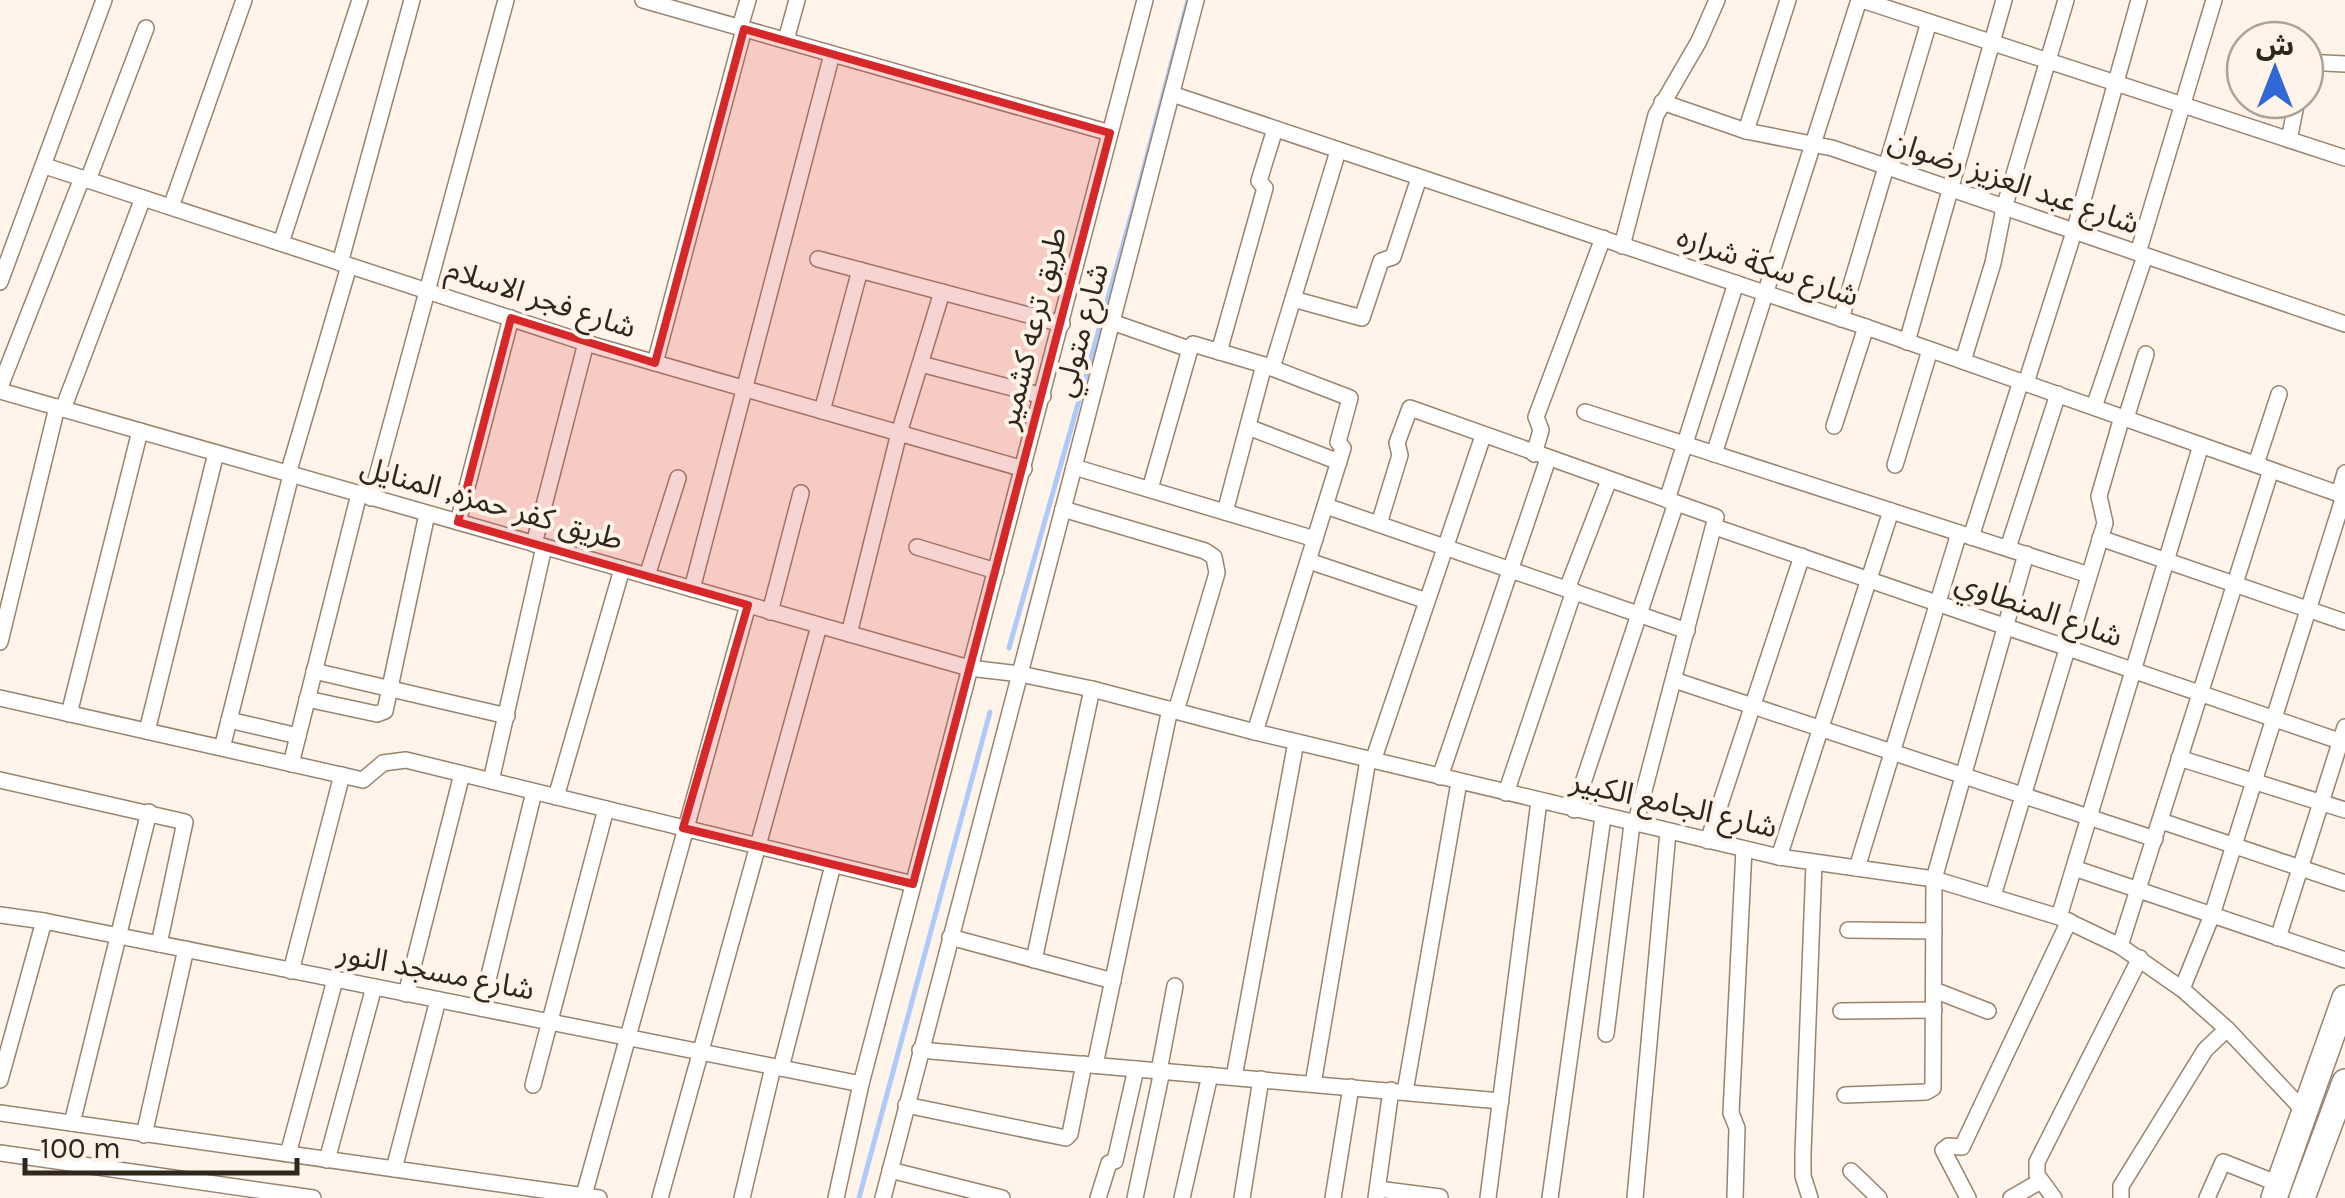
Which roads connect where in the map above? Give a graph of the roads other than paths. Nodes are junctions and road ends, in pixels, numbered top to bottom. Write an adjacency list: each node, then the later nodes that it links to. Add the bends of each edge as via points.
1 (104, 0): 38 (street)
2 (244, 0): 44 (street)
3 (360, 0): 48 (street)
4 (412, 0): 52 (street)
5 (506, 0): 56 (street)
6 (644, 0): 18 (street)
7 (748, 0): 21 (street)
8 (797, 0): 22 (street)
9 (1146, 0): 33 (street, طريق ترعه كشمير)
10 (1196, 0): 27 (street, شارع متولي)
11 (1717, 0): 28 (street)
12 (1788, 0): 32 (street)
13 (1860, 0): 19 (street); 35 (street)
14 (2004, 0): 23 (street)
15 (2066, 0): 25 (street)
16 (2139, 0): 26 (street)
17 (2214, 0): 29 (street)
18 (670, 4): 21 (street)
19 (1928, 22): 23 (street); 39 (street)
20 (146, 28): 41 (street)
21 (742, 28): 22 (street); 73 (street)
22 (786, 40): 24 (street)
23 (1991, 43): 25 (street); 42 (street)
24 (832, 54): 33 (street); 77 (street)
25 (2048, 62): 26 (street); 45 (street)
26 (2116, 84): 29 (street); 46 (street)
27 (1172, 94): 31 (street, شارع سكة شراره); 62 (street, شارع متولي)
28 (1662, 102): 32 (street, شارع عبد العزيز رضوان); 49 (street)
29 (2184, 106): 34 (street); 50 (street)
30 (2293, 120): 34 (street)
31 (1275, 129): 36 (street, شارع سكة شراره); 70 (street)
32 (1746, 131): 35 (street, شارع عبد العزيز رضوان)
33 (1110, 133): 63 (street, طريق ترعه كشمير)
34 (2289, 140): 37 (street)
35 (1812, 143): 39 (street, شارع عبد العزيز رضوان); 58 (street)
36 (1338, 150): 40 (street, شارع سكة شراره); 59 (street)
37 (2345, 158)
38 (45, 166): 41 (street, شارع فجر الاسلام); 54 (street)
39 (1884, 166): 42 (street, شارع عبد العزيز رضوان); 61 (street)
40 (1419, 178): 47 (street, شارع سكة شراره); 59 (street, via 1394,257 1381,261 1362,318)
41 (85, 179): 43 (street, شارع فجر الاسلام); 78 (street)
42 (1949, 188): 45 (street, شارع عبد العزيز رضوان); 66 (street)
43 (143, 198): 44 (street, شارع فجر الاسلام); 83 (street)
44 (171, 207): 48 (street, شارع فجر الاسلام)
45 (2004, 208): 46 (street, شارع عبد العزيز رضوان); 72 (street)
46 (2074, 232): 50 (street, شارع عبد العزيز رضوان); 76 (street)
47 (1603, 238): 49 (street, شارع سكة شراره); 96 (street, via 1536,418)
48 (282, 243): 52 (street, شارع فجر الاسلام)
49 (1622, 246): 55 (street, شارع سكة شراره)
50 (2142, 255): 64 (street, شارع عبد العزيز رضوان); 82 (street)
51 (818, 259): 53 (street)
52 (344, 264): 56 (street, شارع فجر الاسلام); 103 (street)
53 (860, 270): 57 (street); 84 (street)
54 (0, 282)
55 (1736, 283): 58 (street, شارع سكة شراره); 92 (street)
56 (427, 291): 60 (street, شارع فجر الاسلام); 109 (street)
57 (942, 292): 63 (street); 74 (street)
58 (1766, 294): 61 (street, شارع سكة شراره); 95 (street)
59 (1292, 299): 75 (street)
60 (510, 318): 67 (street, شارع فجر الاسلام); 116 (street)
61 (1841, 319): 65 (street, شارع سكة شراره)
62 (1112, 322): 68 (street); 99 (street, شارع متولي)
63 (1062, 324): 81 (street, طريق ترعه كشمير)
64 (2345, 324)
65 (1866, 328): 66 (street, شارع سكة شراره); 87 (street)
66 (1907, 342): 69 (street, شارع سكة شراره)
67 (586, 343): 73 (street, شارع فجر الاسلام); 122 (street)
68 (1190, 348): 70 (street); 106 (street)
69 (1930, 350): 72 (street, شارع سكة شراره); 98 (street)
70 (1219, 352): 75 (street)
71 (2146, 354): 86 (street)
72 (1963, 361): 76 (street, شارع سكة شراره)
73 (655, 363): 77 (street, شارع فجر الاسلام)
74 (920, 364): 81 (street); 90 (street)
75 (1268, 366): 88 (street); 97 (street, via 1350,398)
76 (2024, 382): 79 (street, شارع سكة شراره); 119 (street)
77 (744, 388): 84 (street, شارع فجر الاسلام); 137 (street)
78 (0, 389): 83 (street, طريق كفر حمزه, المنايل)
79 (2058, 394): 82 (street, شارع سكة شراره); 125 (street)
80 (2279, 394): 100 (street)
81 (1043, 396): 101 (street, طريق ترعه كشمير)
82 (2094, 407): 86 (street, شارع سكة شراره)
83 (60, 408): 89 (street, طريق كفر حمزه, المنايل); 150 (street)
84 (822, 410): 90 (street, شارع فجر الاسلام)
85 (1585, 412): 92 (street)
86 (2124, 418): 93 (street, شارع سكة شراره); 120 (street, via 2099,496 2105,519)
87 (1834, 426)
88 (1248, 427): 97 (street); 114 (street)
89 (140, 431): 94 (street, طريق كفر حمزه, المنايل); 164 (street)
90 (900, 433): 101 (street, شارع فجر الاسلام); 149 (street)
91 (1483, 436): 96 (street); 117 (street, via 1410,408); 124 (street)
92 (1685, 444): 95 (street); 110 (street)
93 (2201, 445): 100 (street, شارع سكة شراره); 129 (street)
94 (216, 453): 103 (street, طريق كفر حمزه, المنايل); 169 (street)
95 (1714, 454): 113 (street)
96 (1541, 457): 105 (street); 131 (street)
97 (1338, 462): 111 (street)
98 (1896, 465)
99 (1074, 466): 106 (street); 112 (street, شارع متولي)
100 (2263, 467): 108 (street, شارع سكة شراره); 136 (street)
101 (1024, 469): 132 (street, طريق ترعه كشمير)
102 (2345, 473): 108 (street)
103 (290, 474): 109 (street, طريق كفر حمزه, المنايل); 167 (street)
104 (678, 478): 134 (street)
105 (1608, 480): 110 (street); 138 (street)
106 (1150, 490): 114 (street)
107 (801, 493): 143 (street)
108 (2342, 495): 142 (street)
109 (365, 496): 115 (street, طريق كفر حمزه, المنايل); 154 (street)
110 (1672, 502): 118 (street, شارع المنطاوي, via 1714,515); 144 (street)
111 (1326, 506): 117 (street); 121 (street)
112 (1063, 509): 155 (street, شارع متولي); 163 (street, via 1214,558 1217,573)
113 (1891, 511): 119 (street); 135 (street)
114 (1225, 512): 121 (street)
115 (427, 514): 116 (street, طريق كفر حمزه, المنايل); 158 (street)
116 (458, 522): 122 (street, طريق كفر حمزه, المنايل)
117 (1379, 524): 124 (street)
118 (1715, 527): 127 (street, شارع المنطاوي); 148 (street)
119 (1965, 535): 125 (street); 140 (street)
120 (2100, 538): 129 (street); 133 (street)
121 (1315, 539): 128 (street)
122 (539, 546): 130 (street, طريق كفر حمزه, المنايل); 165 (street)
123 (917, 547): 132 (street)
124 (1445, 547): 131 (street); 139 (street)
125 (2008, 548): 126 (street)
126 (2026, 554): 133 (street); 147 (street)
127 (1802, 556): 135 (street, شارع المنطاوي); 162 (street)
128 (1309, 561): 139 (street); 170 (street)
129 (2166, 561): 136 (street); 153 (street)
130 (622, 569): 134 (street, طريق كفر حمزه, المنايل); 190 (street)
131 (1510, 570): 138 (street); 182 (street)
132 (996, 571): 152 (street, طريق ترعه كشمير)
133 (2089, 574): 151 (street)
134 (647, 576): 137 (street, طريق كفر حمزه, المنايل)
135 (1868, 579): 140 (street, شارع المنطاوي); 168 (street)
136 (2234, 584): 142 (street); 159 (street)
137 (692, 589): 141 (street, طريق كفر حمزه, المنايل)
138 (1571, 590): 144 (street); 188 (street)
139 (1427, 601): 177 (street)
140 (1937, 603): 147 (street, شارع المنطاوي); 175 (street)
141 (748, 605): 143 (street, طريق كفر حمزه, المنايل); 201 (street)
142 (2308, 609): 145 (street); 166 (street)
143 (770, 612): 146 (street, طريق كفر حمزه, المنايل)
144 (1638, 613): 148 (street); 194 (street)
145 (2345, 622)
146 (820, 626): 149 (street, طريق كفر حمزه, المنايل); 205 (street)
147 (2004, 626): 151 (street, شارع المنطاوي); 181 (street)
148 (1688, 631): 156 (street)
149 (849, 634): 152 (street, طريق كفر حمزه, المنايل)
150 (0, 642)
151 (2066, 647): 153 (street, شارع المنطاوي); 189 (street)
152 (968, 668): 155 (street, شارع الجامع الكبير); 216 (street, طريق ترعه كشمير)
153 (2133, 670): 159 (street, شارع المنطاوي); 198 (street)
154 (314, 671): 158 (street); 161 (street)
155 (1020, 674): 157 (street, شارع الجامع الكبير); 226 (street, شارع متولي)
156 (1674, 680): 162 (street); 200 (street)
157 (1092, 688): 163 (street, شارع الجامع الكبير); 232 (street)
158 (390, 689): 161 (street, via 381,713); 165 (street)
159 (2199, 693): 166 (street, شارع المنطاوي); 176 (street)
160 (0, 698): 164 (street)
161 (307, 699): 171 (street)
162 (1752, 706): 168 (street); 204 (street)
163 (1173, 710): 170 (street, شارع الجامع الكبير); 236 (street)
164 (69, 714): 169 (street)
165 (507, 716): 184 (street)
166 (2272, 718): 172 (street, شارع المنطاوي); 185 (street)
167 (229, 720): 171 (street); 174 (street)
168 (1820, 728): 175 (street); 208 (street)
169 (148, 731): 174 (street)
170 (1255, 732): 173 (street, شارع الجامع الكبير)
171 (298, 736): 178 (street)
172 (2343, 737): 192 (street)
173 (1296, 742): 177 (street, شارع الجامع الكبير); 259 (street)
174 (222, 748): 178 (street)
175 (1892, 752): 181 (street); 211 (street)
176 (2179, 758): 185 (street); 199 (street)
177 (1370, 760): 182 (street, شارع الجامع الكبير); 265 (street)
178 (290, 764): 180 (street)
179 (462, 774): 180 (street, via 398,759 363,780); 184 (street); 241 (street)
180 (342, 775): 234 (street)
181 (1962, 775): 189 (street); 214 (street)
182 (1440, 777): 186 (street, شارع الجامع الكبير)
183 (0, 780): 196 (street)
184 (491, 781): 187 (street)
185 (2253, 781): 192 (street); 206 (street)
186 (1459, 782): 188 (street, شارع الجامع الكبير); 267 (street)
187 (534, 792): 190 (street); 244 (street)
188 (1506, 793): 191 (street, شارع الجامع الكبير)
189 (2021, 794): 198 (street); 218 (street)
190 (556, 797): 193 (street)
191 (1539, 801): 194 (street, شارع الجامع الكبير); 269 (street)
192 (2321, 802): 195 (street); 213 (street)
193 (606, 809): 201 (street); 248 (street)
194 (1574, 810): 197 (street, شارع الجامع الكبير)
195 (2345, 810)
196 (150, 812): 225 (street); 228 (street, via 186,825)
197 (1603, 817): 200 (street, شارع الجامع الكبير); 298 (street)
198 (2089, 817): 203 (street); 212 (street)
199 (2162, 821): 203 (street); 206 (street)
200 (1634, 824): 202 (street, شارع الجامع الكبير); 250 (street)
201 (683, 828): 205 (street); 251 (street)
202 (1668, 832): 204 (street, شارع الجامع الكبير); 299 (street)
203 (2156, 839): 217 (street)
204 (1708, 842): 207 (street, شارع الجامع الكبير)
205 (756, 846): 210 (street); 253 (street)
206 (2233, 846): 213 (street); 220 (street)
207 (1744, 849): 208 (street, شارع الجامع الكبير); 300 (street, via 1731,1113 1737,1128)
208 (1779, 857): 209 (street, شارع الجامع الكبير)
209 (1814, 863): 211 (street, شارع الجامع الكبير); 301 (street, via 1803,1164)
210 (833, 864): 216 (street); 255 (street)
211 (1857, 868): 214 (street, شارع الجامع الكبير)
212 (2074, 868): 217 (street); 221 (street)
213 (2300, 869): 215 (street); 227 (street)
214 (1934, 879): 218 (street, شارع الجامع الكبير); 224 (street)
215 (2345, 883)
216 (913, 884): 264 (street, طريق ترعه كشمير)
217 (2138, 890): 220 (street); 229 (street)
218 (1992, 896): 221 (street, شارع الجامع الكبير)
219 (0, 915): 222 (street, شارع مسجد النور)
220 (2212, 915): 227 (street); 239 (street)
221 (2064, 919): 229 (street, شارع الجامع الكبير); 303 (street, via 1962,1147 1944,1150)
222 (44, 920): 225 (street, شارع مسجد النور); 261 (street)
223 (1848, 930): 224 (street)
224 (1934, 931): 240 (street)
225 (119, 936): 228 (street, شارع مسجد النور); 273 (street)
226 (950, 937): 232 (street); 252 (street, شارع متولي)
227 (2278, 938): 233 (street)
228 (159, 944): 230 (street, شارع مسجد النور)
229 (2120, 946): 231 (street, شارع الجامع الكبير)
230 (186, 949): 234 (street, شارع مسجد النور); 274 (street)
231 (2140, 958): 239 (street, شارع الجامع الكبير); 281 (street, via 2037,1162)
232 (1034, 960): 236 (street)
233 (2345, 960)
234 (291, 971): 235 (street, شارع مسجد النور)
235 (335, 980): 238 (street, شارع مسجد النور); 276 (street)
236 (1112, 981): 254 (street)
237 (1174, 986): 257 (street)
238 (374, 987): 241 (street, شارع مسجد النور); 277 (street)
239 (2182, 988): 249 (street, شارع الجامع الكبير)
240 (1934, 990): 246 (street); 247 (street)
241 (406, 994): 243 (street, شارع مسجد النور)
242 (2345, 998): 271 (main road)
243 (438, 1000): 244 (street, شارع مسجد النور); 278 (street)
244 (481, 1008): 248 (street, شارع مسجد النور)
245 (1841, 1010): 246 (street)
246 (1934, 1010): 268 (street, via 1932,1088)
247 (1988, 1011)
248 (551, 1022): 251 (street, شارع مسجد النور); 263 (street)
249 (2227, 1029): 271 (street, شارع الجامع الكبير); 306 (street, via 2205,1050 2121,1186)
250 (1606, 1034)
251 (627, 1037): 253 (street, شارع مسجد النور); 284 (street)
252 (920, 1050): 254 (street); 270 (street, شارع متولي)
253 (700, 1052): 255 (street, شارع مسجد النور); 286 (street)
254 (1089, 1064): 256 (street); 270 (street, via 1066,1138)
255 (777, 1068): 264 (street, شارع مسجد النور); 287 (street)
256 (1136, 1068): 257 (street); 291 (street, via 1115,1161)
257 (1160, 1071): 258 (street); 292 (street)
258 (1210, 1075): 259 (street); 293 (street)
259 (1234, 1077): 260 (street)
260 (1261, 1079): 265 (street); 294 (street)
261 (0, 1080)
262 (2345, 1082): 308 (main road)
263 (533, 1084)
264 (861, 1084): 288 (street, طريق ترعه كشمير)
265 (1313, 1084): 266 (street)
266 (1351, 1087): 267 (street); 295 (street)
267 (1398, 1091): 269 (street); 283 (street)
268 (1845, 1096)
269 (1501, 1101): 297 (street)
270 (906, 1105): 279 (street, شارع متولي)
271 (2304, 1112): 282 (main road)
272 (0, 1113): 273 (street)
273 (72, 1124): 274 (street)
274 (144, 1135): 276 (street)
275 (0, 1153): 285 (street)
276 (288, 1154): 277 (street)
277 (327, 1160): 278 (street)
278 (394, 1169): 284 (street)
279 (890, 1170): 289 (street, شارع متولي); 290 (street)
280 (1851, 1171): 302 (street)
281 (2042, 1181): 304 (street); 305 (street)
282 (2276, 1191): 307 (street, via 2222,1162)
283 (1377, 1194): 296 (street)
284 (592, 1197)
285 (313, 1198)
286 (660, 1198)
287 (742, 1198)
288 (836, 1198)
289 (883, 1198)
290 (1002, 1198)
291 (1098, 1198)
292 (1136, 1198)
293 (1182, 1198)
294 (1242, 1198)
295 (1333, 1198)
296 (1440, 1198)
297 (1488, 1198)
298 (1550, 1198)
299 (1635, 1198)
300 (1735, 1198)
301 (1810, 1198)
302 (1878, 1198)
303 (1968, 1198)
304 (2012, 1198)
305 (2054, 1198)
306 (2121, 1198)
307 (2207, 1198)
308 (2302, 1198)

